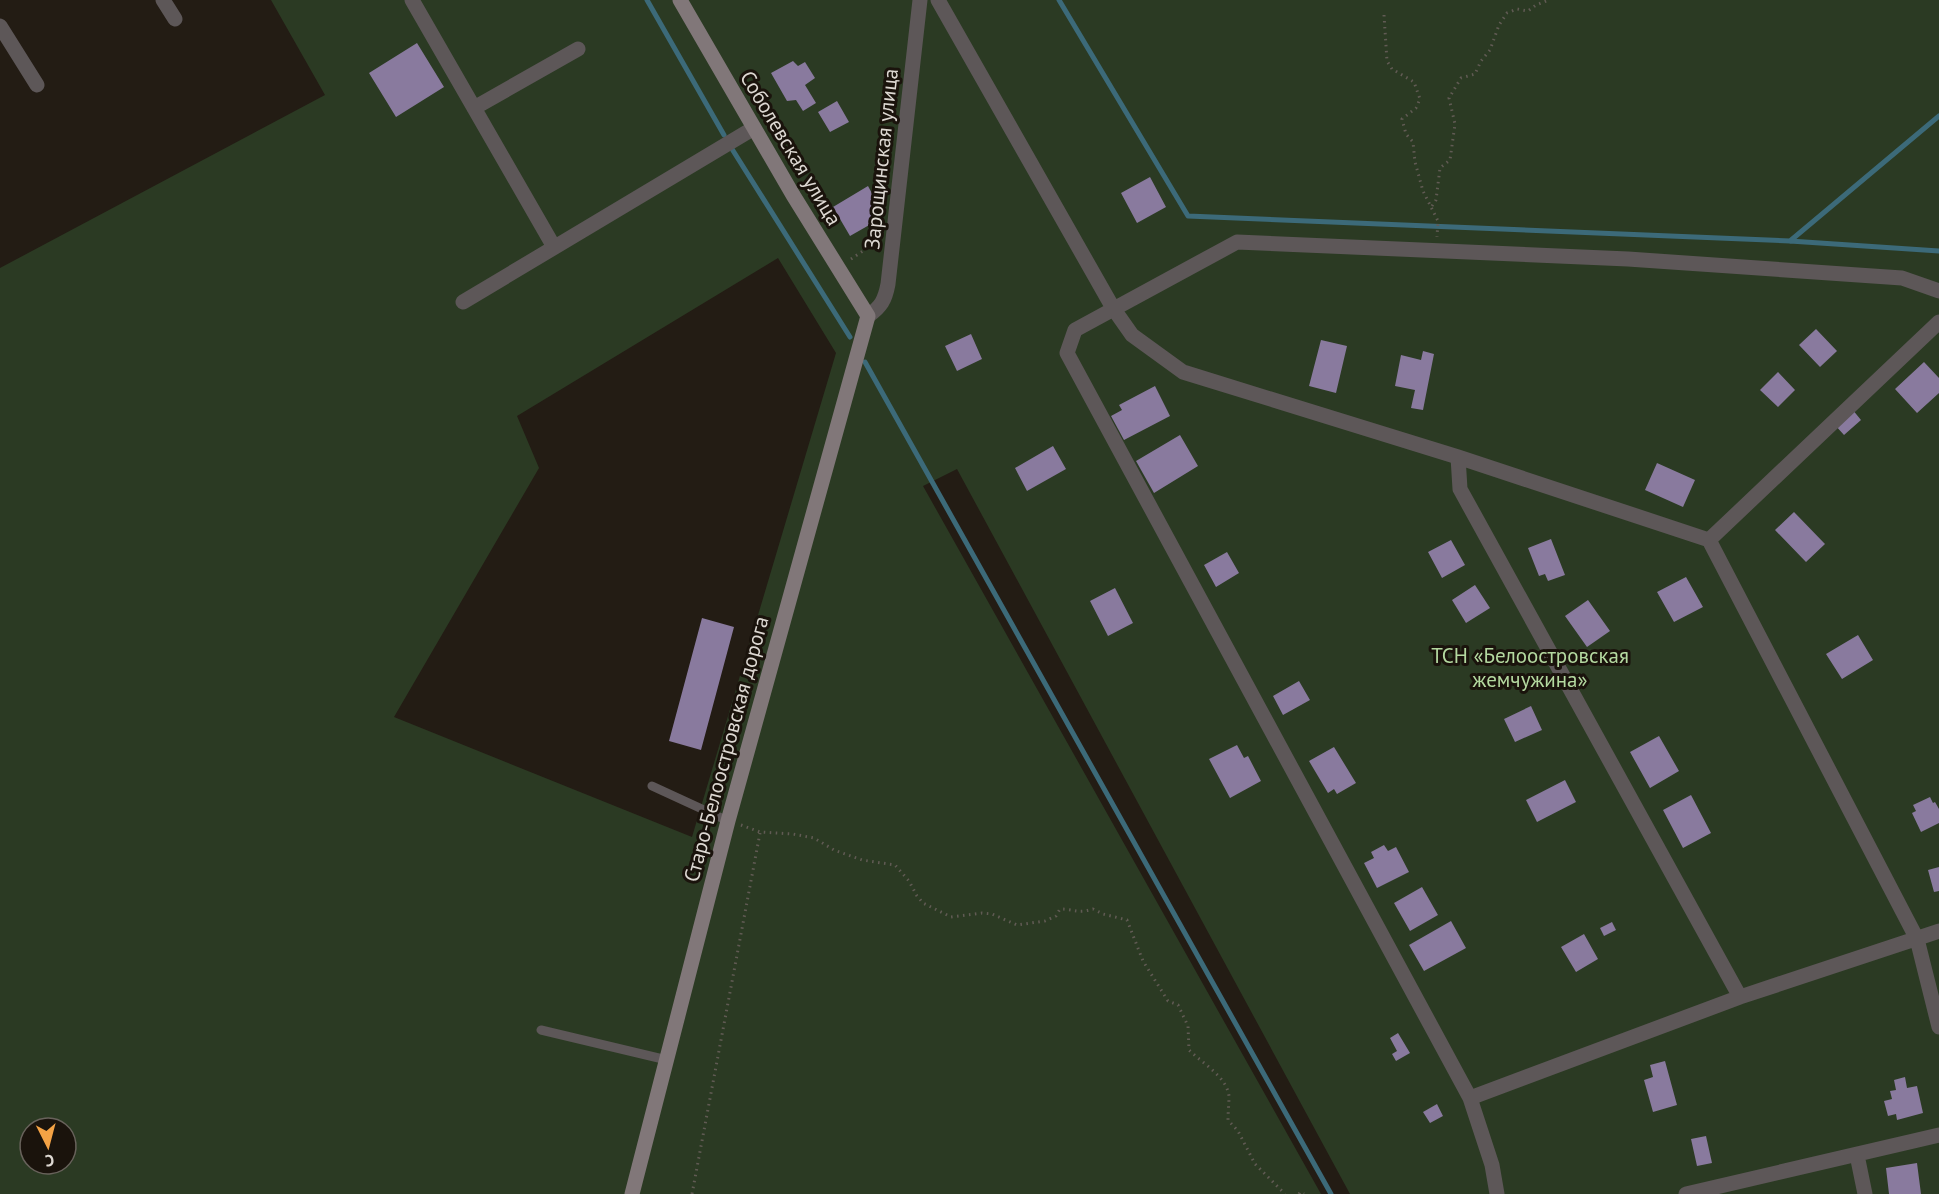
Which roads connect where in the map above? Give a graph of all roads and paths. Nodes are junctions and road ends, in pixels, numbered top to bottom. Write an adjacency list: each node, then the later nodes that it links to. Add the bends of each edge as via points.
1 (163, 0): 8 (street)
2 (412, 0): 12 (street)
3 (680, 0): 13 (street, Соболевская улица)
4 (920, 0): 22 (street, Зарощинская улица, via 888,285 880,308)
5 (938, 0): 21 (street)
6 (1548, 0): 14 (path, via 1528,11 1517,9 1507,13 1475,74 1461,78 1452,92 1449,98 1455,124 1450,160 1440,168 1437,200)
7 (1384, 15): 14 (path, via 1387,61 1392,69 1414,82 1418,91 1416,108 1402,119 1413,142 1418,178)
8 (175, 19)
9 (0, 26): 11 (street)
10 (578, 49): 12 (street)
11 (37, 85)
12 (474, 108): 17 (street)
13 (754, 128): 17 (street); 18 (street, Соболевская улица)
14 (1432, 206): 15 (path, via 1438,221)
15 (1437, 232)
16 (879, 240): 18 (path)
17 (554, 247): 20 (street)
18 (837, 267): 22 (street, Соболевская улица)
19 (1939, 291): 21 (street, via 1902,278 1879,276 1628,259 1238,242)
20 (463, 302)
21 (1113, 308): 24 (street, via 1132,335 1183,372); 35 (street, via 1075,330 1067,353)
22 (868, 316): 27 (street, Старо-Белоостровская дорога)
23 (1939, 322): 25 (street)
24 (1458, 457): 25 (street); 31 (street, via 1461,489)
25 (1709, 540): 30 (street)
26 (652, 786): 27 (lane)
27 (728, 822): 28 (path); 34 (street, Старо-Белоостровская дорога)
28 (760, 832): 39 (path); 40 (path, via 814,838 862,860 895,865 923,903 951,917 992,914 1017,925 1045,921 1060,909 1081,913 1093,909 1127,920 1143,961 1168,1001 1178,1005 1188,1026 1189,1050 1217,1073 1224,1084 1229,1096 1228,1120 1255,1164)
29 (1939, 931): 30 (street)
30 (1917, 939): 31 (street); 32 (street)
31 (1740, 997): 35 (street)
32 (1939, 1027)
33 (542, 1030): 34 (lane)
34 (667, 1060): 38 (street, Старо-Белоостровская дорога)
35 (1470, 1098): 43 (street, via 1492,1165)
36 (1939, 1135): 37 (street)
37 (1857, 1155): 44 (street); 45 (street)
38 (632, 1194)
39 (692, 1194)
40 (1285, 1194)
41 (1299, 1194): 42 (path)
42 (1304, 1194)
43 (1497, 1194)
44 (1686, 1194)
45 (1865, 1194)

